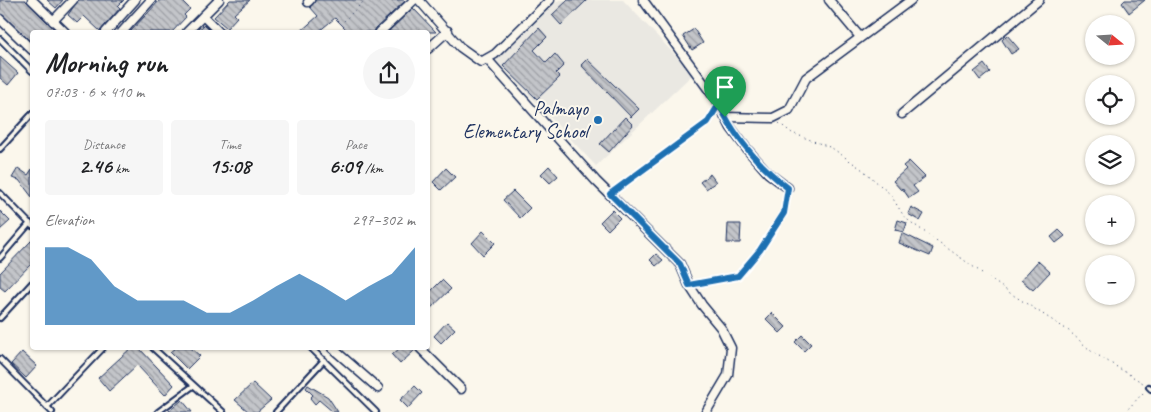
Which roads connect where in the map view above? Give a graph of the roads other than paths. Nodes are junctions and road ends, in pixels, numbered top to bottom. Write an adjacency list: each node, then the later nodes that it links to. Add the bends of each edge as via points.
1 (32, 0): 15 (street)
2 (73, 0): 15 (street)
3 (136, 0): 17 (street)
4 (151, 0): 18 (street)
5 (219, 0): 13 (street)
6 (414, 0): 21 (street)
7 (419, 0): 22 (street)
8 (550, 0): 27 (street)
9 (643, 0): 31 (street, via 719,104)
10 (829, 0): 23 (street)
11 (911, 0): 23 (street)
12 (1039, 0): 29 (street)
13 (203, 16): 19 (street); 20 (street)
14 (0, 19): 25 (street)
15 (53, 21): 16 (street)
16 (63, 30)
17 (108, 30)
18 (124, 30)
19 (189, 30)
20 (217, 30)
21 (382, 30)
22 (448, 31): 26 (street); 27 (street, via 460,47 481,62)
23 (860, 37): 31 (street, via 806,78 789,110 773,118)
24 (0, 39): 28 (lane)
25 (30, 48)
26 (430, 48)
27 (487, 59): 56 (street, via 610,194 680,264 689,285 721,328 731,348 728,375)
28 (30, 69)
29 (902, 114)
30 (30, 116): 32 (lane)
31 (725, 117): 33 (street, via 768,173)
32 (0, 149)
33 (788, 188)
34 (0, 193): 35 (lane)
35 (30, 223)
36 (30, 225): 37 (lane)
37 (0, 258)
38 (30, 285): 39 (lane)
39 (0, 318)
40 (100, 350): 50 (lane)
41 (155, 350): 47 (lane)
42 (313, 350): 46 (lane)
43 (334, 350): 48 (street)
44 (422, 350): 49 (street)
45 (0, 359): 50 (lane)
46 (324, 360): 54 (lane); 55 (lane)
47 (193, 386): 52 (lane); 53 (lane)
48 (378, 388)
49 (461, 388)
50 (47, 407): 51 (lane)
51 (52, 412)
52 (158, 412)
53 (223, 412)
54 (276, 412)
55 (376, 412)
56 (706, 412)

